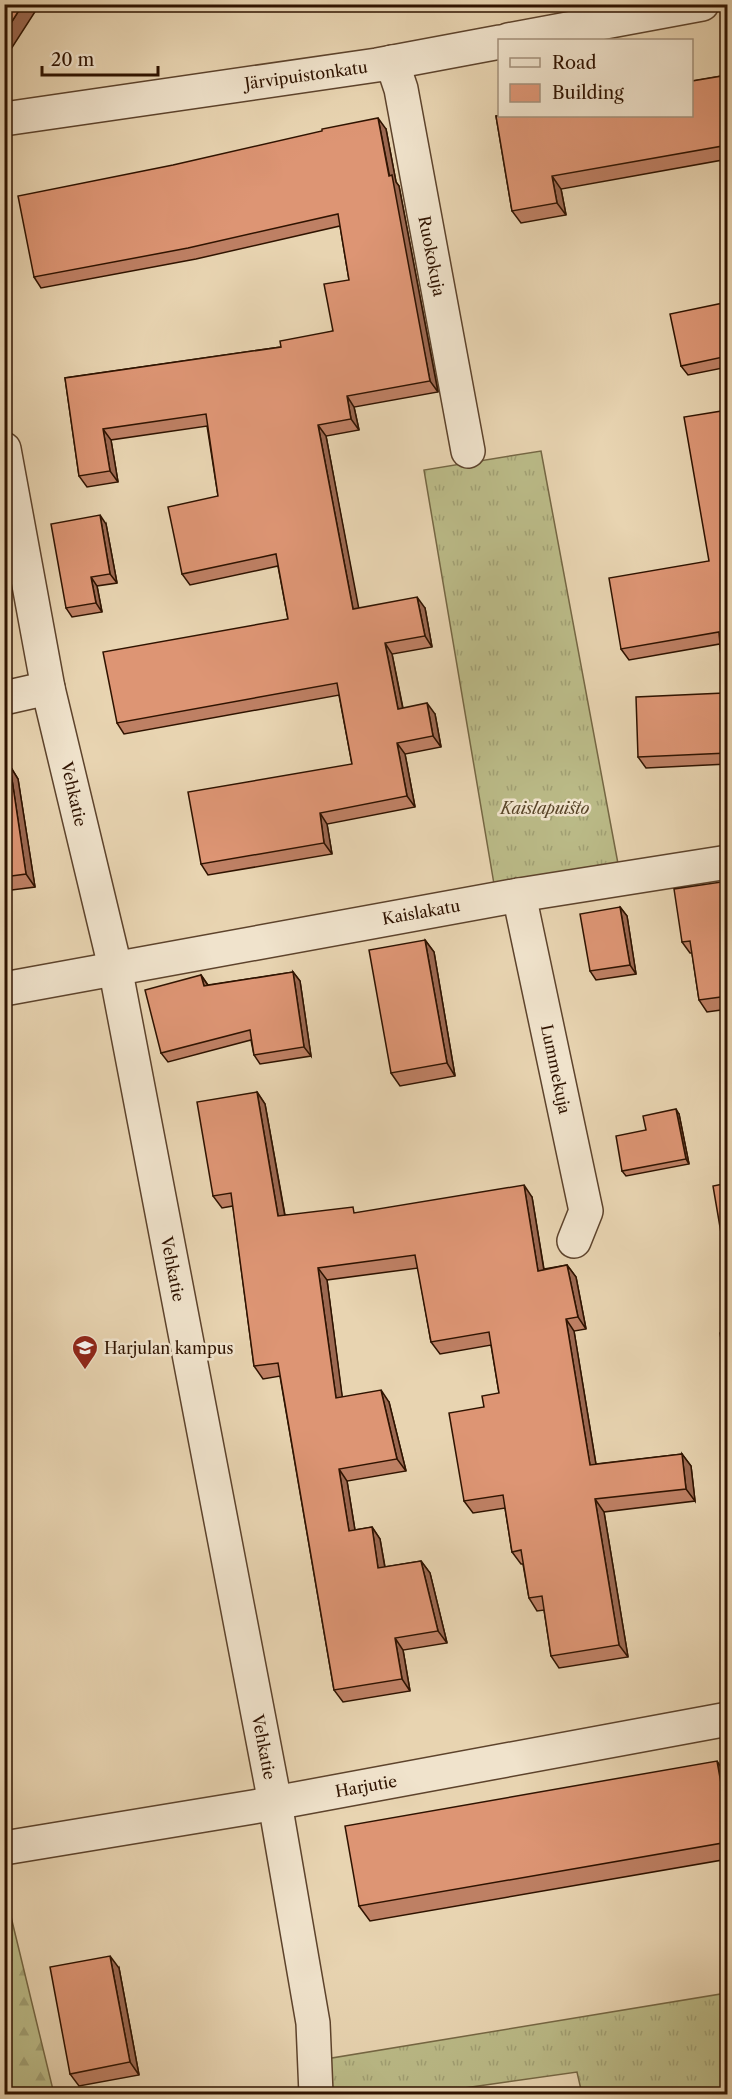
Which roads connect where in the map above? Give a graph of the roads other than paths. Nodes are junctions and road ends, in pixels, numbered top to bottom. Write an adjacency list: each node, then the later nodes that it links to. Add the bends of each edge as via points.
1 (702, 4): 2 (street)
2 (513, 39)
3 (498, 42): 4 (street, Järvipuistonkatu)
4 (392, 62): 5 (street, Järvipuistonkatu); 7 (street, Ruokokuja, via 401,89)
5 (4, 119)
6 (4, 449): 8 (street, Vehkatie)
7 (468, 451)
8 (48, 688): 9 (street); 12 (street, Vehkatie)
9 (4, 698)
10 (728, 862): 11 (street, Kaislakatu)
11 (519, 895): 12 (street, Kaislakatu); 14 (street, Lummekuja, via 586,1211)
12 (115, 967): 13 (street, Kaislakatu); 16 (street, Vehkatie)
13 (4, 989)
14 (574, 1241)
15 (728, 1719): 16 (street, Harjutie)
16 (275, 1803): 17 (street, Harjutie); 18 (street, Vehkatie, via 313,2023)
17 (4, 1848)
18 (316, 2094)

